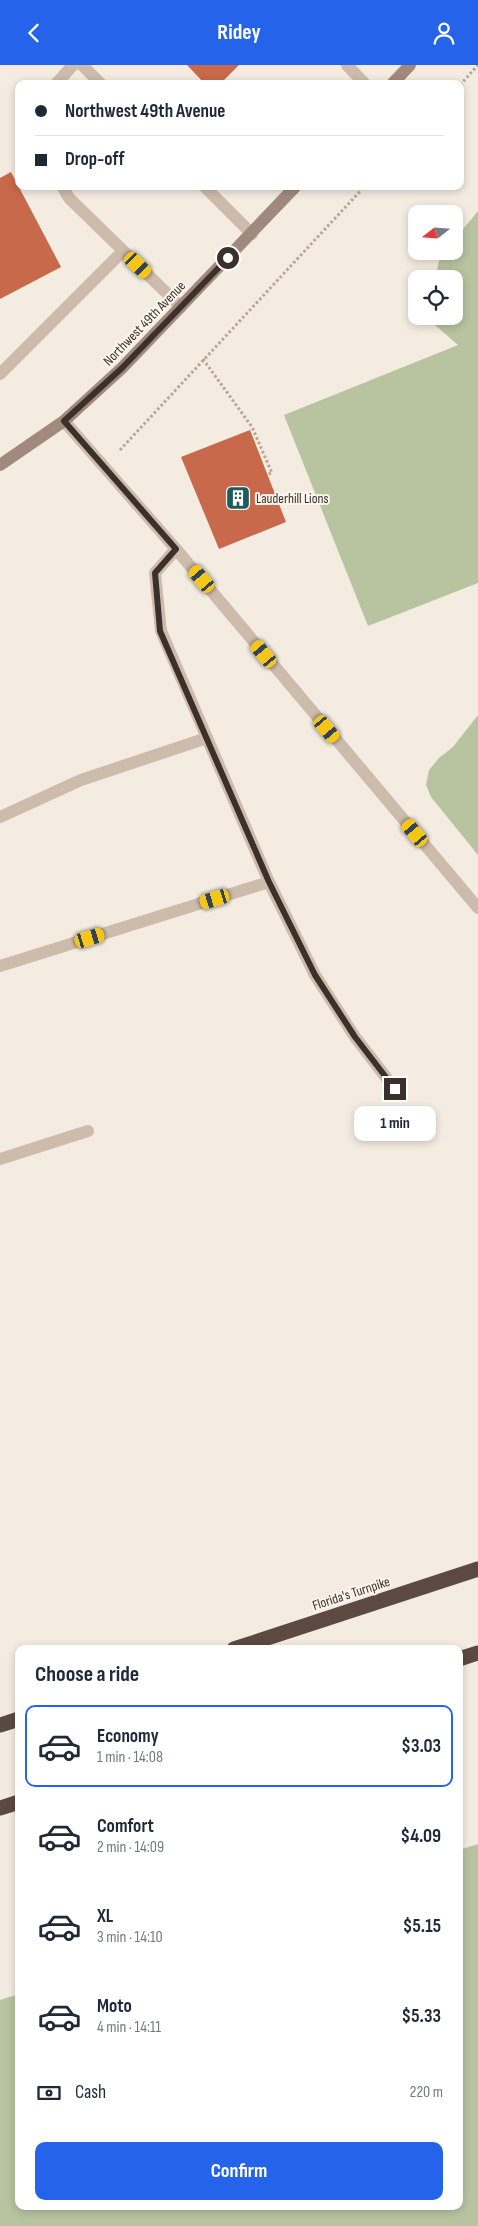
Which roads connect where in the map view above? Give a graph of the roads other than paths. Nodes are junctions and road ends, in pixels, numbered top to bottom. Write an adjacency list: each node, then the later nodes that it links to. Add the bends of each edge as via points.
1 (72, 65): 5 (lane)
2 (82, 65): 6 (lane)
3 (347, 65): 7 (lane)
4 (410, 65): 8 (street)
5 (59, 80)
6 (97, 80)
7 (362, 80)
8 (396, 80)
9 (64, 190): 13 (lane)
10 (208, 190): 12 (lane)
11 (292, 190): 12 (street, Northwest 49th Avenue)
12 (252, 234): 14 (street, Northwest 49th Avenue)
13 (123, 251): 14 (lane); 15 (lane)
14 (181, 307): 16 (street, Northwest 49th Avenue, via 122,368)
15 (0, 374)
16 (64, 421): 17 (street, Northwest 49th Avenue); 18 (lane)
17 (0, 465)
18 (176, 549): 19 (lane, via 155,573 160,631); 22 (lane)
19 (207, 737): 20 (lane, via 81,780); 21 (lane)
20 (0, 817)
21 (269, 882): 23 (lane); 24 (lane, via 315,975 355,1037)
22 (478, 907)
23 (0, 966)
24 (395, 1089)
25 (88, 1131): 26 (lane)
26 (0, 1159)
27 (478, 1569): 28 (highway, Florida's Turnpike)
28 (246, 1645)
29 (478, 1653): 30 (highway)
30 (463, 1658)
31 (15, 1720): 32 (highway)
32 (0, 1725)
33 (15, 1803): 34 (highway)
34 (0, 1808)

